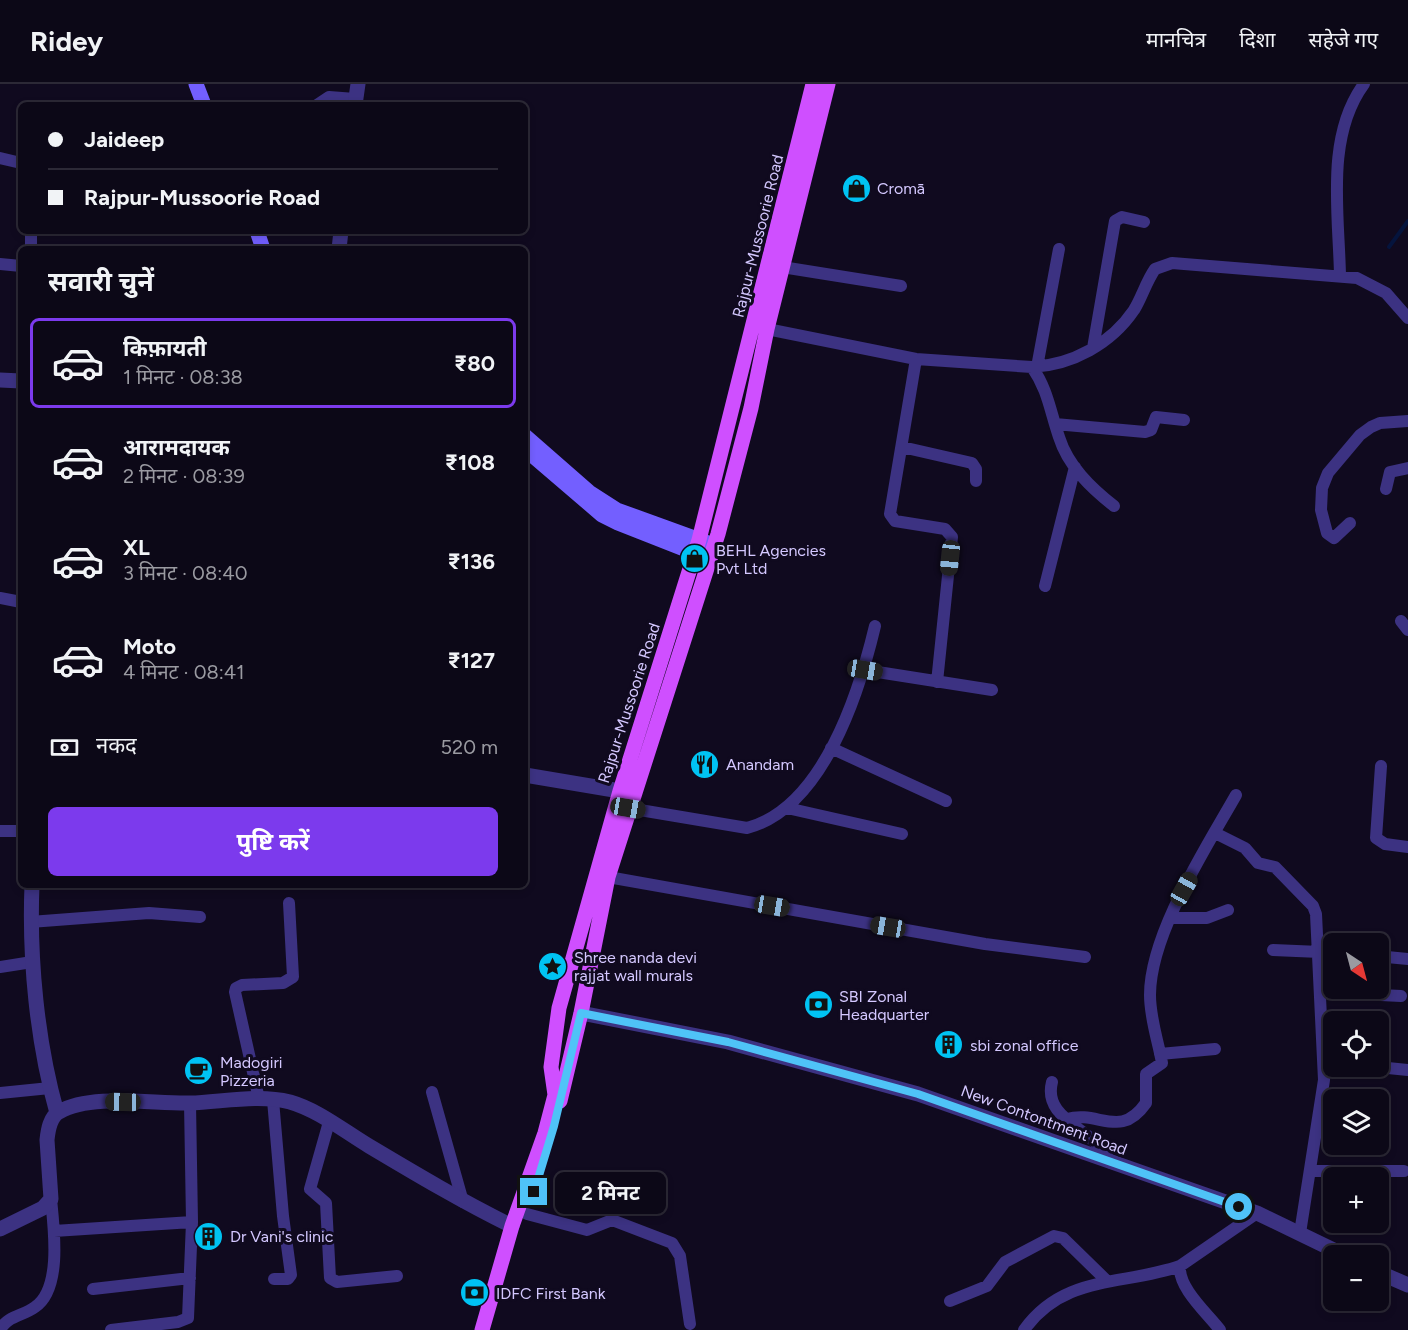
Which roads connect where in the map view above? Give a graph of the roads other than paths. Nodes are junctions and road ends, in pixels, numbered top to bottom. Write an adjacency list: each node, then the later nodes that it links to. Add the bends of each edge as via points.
1 (196, 84): 6 (main road)
2 (813, 84): 36 (main road, Rajpur-Mussoorie Road)
3 (828, 84): 14 (main road, Rajpur-Mussoorie Road)
4 (1365, 84): 15 (street, via 1346,118 1338,163)
5 (356, 96): 7 (street, via 329,97)
6 (203, 102)
7 (322, 102)
8 (0, 158): 9 (street)
9 (18, 162)
10 (1144, 222): 19 (street, via 1122,217 1115,221)
11 (1059, 249): 21 (street)
12 (0, 264): 13 (street)
13 (18, 267)
14 (782, 267): 16 (street); 18 (main road, Rajpur-Mussoorie Road)
15 (1340, 276): 17 (street, via 1357,278 1386,293); 19 (street, via 1166,264 1151,275 1126,321)
16 (901, 286)
17 (1408, 318)
18 (768, 329): 20 (street); 37 (main road, Rajpur-Mussoorie Road)
19 (1093, 348): 21 (street, via 1063,363)
20 (916, 359): 21 (street); 28 (street)
21 (1034, 367): 26 (street, via 1047,392)
22 (0, 380): 23 (street)
23 (18, 380)
24 (1184, 420): 26 (street, via 1156,417 1151,430 1145,432)
25 (1408, 421): 35 (street, via 1371,427 1328,473 1321,497 1327,532 1338,537)
26 (1056, 424): 30 (street)
27 (528, 439): 36 (main road, via 617,510)
28 (902, 447): 32 (street, via 972,463); 43 (street, via 891,518 945,529 952,537)
29 (528, 452): 36 (main road, via 602,515)
30 (1075, 467): 34 (street); 38 (street)
31 (1408, 468): 33 (street, via 1390,472)
32 (976, 482)
33 (1386, 489)
34 (1114, 506)
35 (1350, 523)
36 (697, 547): 37 (main road); 48 (main road, Rajpur-Mussoorie Road)
37 (712, 552): 51 (main road, Rajpur-Mussoorie Road)
38 (1045, 586)
39 (0, 598): 40 (street)
40 (18, 601)
41 (875, 626): 42 (street)
42 (865, 670): 43 (street); 45 (street, via 850,713)
43 (937, 682): 44 (street)
44 (992, 690)
45 (831, 748): 50 (street); 52 (street)
46 (1381, 766): 57 (street, via 1376,838 1385,844)
47 (528, 776): 48 (street)
48 (620, 791): 75 (main road, Rajpur-Mussoorie Road)
49 (1236, 795): 55 (street)
50 (946, 801)
51 (628, 808): 52 (street, via 747,828 760,825); 58 (main road, Rajpur-Mussoorie Road)
52 (787, 808): 56 (street)
53 (0, 831): 54 (street)
54 (18, 831)
55 (1215, 833): 63 (street); 66 (street, via 1245,848 1258,863 1275,867 1313,906)
56 (902, 834)
57 (1408, 848)
58 (608, 877): 67 (street, via 985,944); 72 (main road, Rajpur-Mussoorie Road)
59 (32, 888): 64 (street)
60 (289, 903): 87 (street, via 293,977 283,983 242,985 235,992)
61 (1228, 910): 63 (street, via 1207,918)
62 (200, 917): 64 (street, via 149,913)
63 (1171, 918): 80 (street, via 1150,986)
64 (30, 922): 70 (street)
65 (1273, 950): 66 (street)
66 (1320, 952): 73 (street)
67 (1085, 957)
68 (1389, 957): 69 (street)
69 (1408, 959)
70 (32, 962): 71 (street); 84 (street)
71 (0, 967)
72 (585, 987): 76 (main road, Rajpur-Mussoorie Road); 78 (street, via 591,1004)
73 (1320, 992): 74 (street); 93 (street, via 1324,1080)
74 (1401, 996)
75 (561, 1002): 76 (main road, via 575,999); 77 (main road, Rajpur-Mussoorie Road)
76 (580, 1014): 77 (main road, via 565,1026); 78 (street, New Contontment Road); 98 (main road, Rajpur-Mussoorie Road, via 554,1126)
77 (558, 1018): 100 (main road, Rajpur-Mussoorie Road, via 551,1066 555,1095)
78 (603, 1019): 92 (street, New Contontment Road, via 728,1042 918,1094)
79 (1215, 1049): 80 (street)
80 (1160, 1060): 90 (street, via 1148,1072 1146,1103 1128,1120 1110,1123 1085,1116)
81 (1389, 1068): 82 (street)
82 (1408, 1070)
83 (1052, 1082): 90 (street, via 1051,1104)
84 (50, 1088): 86 (street); 89 (street)
85 (432, 1092): 96 (street)
86 (0, 1093)
87 (266, 1099): 88 (street); 91 (street, via 290,1102); 109 (street, via 291,1275 288,1279)
88 (190, 1103): 89 (street, via 101,1102); 99 (street)
89 (57, 1113): 95 (street, via 47,1140)
90 (1067, 1119): 92 (street, via 1098,1142)
91 (330, 1122): 96 (street); 106 (street, via 310,1189 326,1203 330,1278 337,1282)
92 (1111, 1163): 97 (street, New Contontment Road)
93 (1311, 1171): 94 (street); 103 (street)
94 (1404, 1171)
95 (51, 1199): 101 (street, via 44,1208); 102 (street)
96 (463, 1202): 100 (street)
97 (1257, 1213): 103 (street, New Contontment Road); 105 (street)
98 (527, 1214): 114 (street, via 587,1230 612,1220 672,1243 680,1256); 118 (main road, Rajpur-Mussoorie Road)
99 (192, 1222): 102 (street); 108 (street)
100 (512, 1226): 117 (main road, Rajpur-Mussoorie Road)
101 (0, 1229)
102 (54, 1231): 115 (street, via 47,1296 29,1311 7,1321)
103 (1300, 1233): 104 (street, New Contontment Road)
104 (1324, 1245)
105 (1180, 1266): 110 (street, via 1142,1277); 120 (street, via 1186,1287)
106 (397, 1276)
107 (1389, 1277): 111 (street)
108 (190, 1278): 112 (street); 116 (street, via 189,1314 183,1321)
109 (274, 1279)
110 (1106, 1280): 113 (street, via 1063,1238 1054,1236 1005,1262 987,1286); 119 (street, via 1085,1285 1058,1299)
111 (1408, 1285)
112 (93, 1289)
113 (950, 1301)
114 (690, 1324)
115 (0, 1330)
116 (111, 1330)
117 (482, 1330)
118 (491, 1330)
119 (1024, 1330)
120 (1220, 1330)

